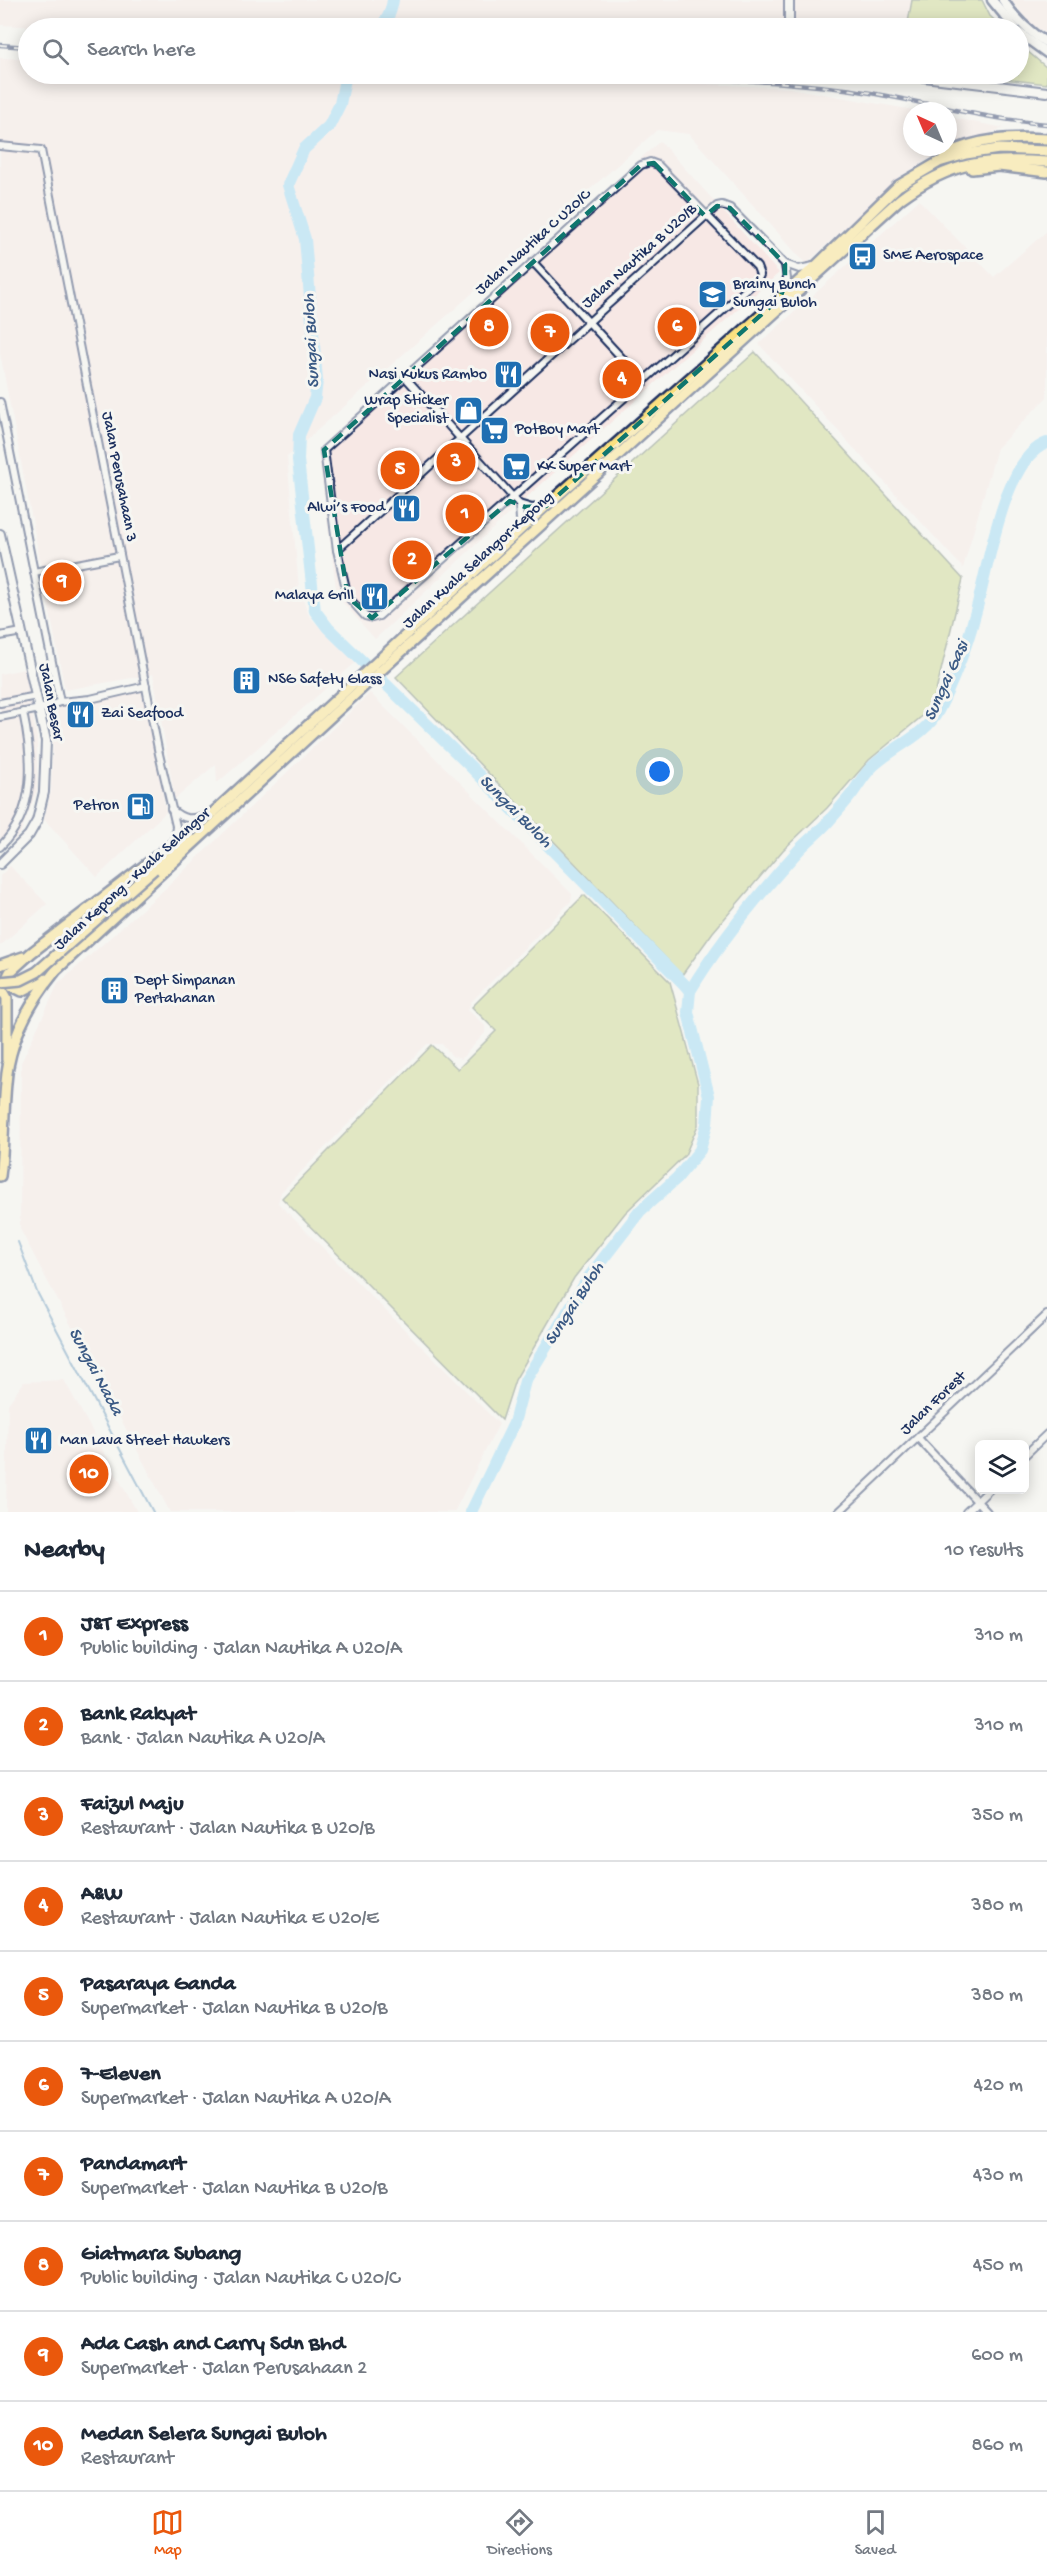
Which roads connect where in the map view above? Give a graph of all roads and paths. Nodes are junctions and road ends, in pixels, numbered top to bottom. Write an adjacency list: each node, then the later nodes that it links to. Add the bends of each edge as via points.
1 (789, 0): 5 (street)
2 (795, 0): 6 (street)
3 (992, 0): 7 (main road)
4 (1004, 1): 8 (main road)
5 (789, 18)
6 (789, 18)
7 (1007, 18)
8 (1018, 18)
9 (1029, 31): 11 (main road)
10 (1029, 40): 12 (main road)
11 (1047, 43)
12 (1047, 53)
13 (981, 84): 14 (street)
14 (1047, 92)
15 (1047, 139): 21 (highway, via 1006,137 972,145 936,159)
16 (0, 146): 38 (street, Jalan Perusahaan 3, via 41,150)
17 (1047, 151): 21 (highway, Jalan Kuala Selangor-Kepong, via 999,149 966,154 939,162)
18 (1047, 162): 19 (highway, Jalan Kuala Selangor-Kepong, via 1002,159)
19 (947, 172): 20 (highway, via 999,166); 43 (highway, Jalan Kuala Selangor-Kepong, via 900,199)
20 (1047, 172)
21 (898, 186): 25 (highway, Jalan Kuala Selangor-Kepong)
22 (705, 216): 23 (street, Jalan Nautika C U20/C, via 658,165 650,162 641,165); 24 (street, Jalan Nautika B U20/B, via 715,207 730,208); 27 (street, Jalan Nautika B U20/B); 29 (street, via 757,267 760,275)
23 (533, 262): 27 (street); 28 (street, Jalan Nautika C U20/C)
24 (785, 264): 25 (street, via 799,269); 26 (street, via 787,279)
25 (816, 266): 26 (highway, Jalan Kuala Selangor-Kepong)
26 (780, 298): 34 (highway, Jalan Kuala Selangor-Kepong)
27 (589, 322): 29 (street); 31 (street, Jalan Nautika B U20/B)
28 (405, 377): 31 (street); 37 (street, Jalan Nautika C U20/C, via 324,450)
29 (644, 382): 32 (street)
30 (0, 402): 39 (street)
31 (460, 439): 32 (street); 37 (street, Jalan Nautika B U20/B)
32 (513, 498): 33 (street); 37 (street, via 379,616 365,616 348,597)
33 (519, 504): 34 (street, via 532,508); 35 (street)
34 (546, 506): 35 (highway, Jalan Kuala Selangor-Kepong)
35 (517, 533): 43 (highway, Jalan Kuala Selangor-Kepong)
36 (0, 534): 40 (street, Jalan Besar)
37 (337, 550)
38 (119, 556): 39 (street); 45 (street, Jalan Perusahaan 3)
39 (34, 572): 47 (street)
40 (4, 576): 41 (street, Jalan Besar)
41 (22, 632): 42 (street); 46 (street, Jalan Besar)
42 (0, 636)
43 (386, 659): 44 (highway, Jalan Kepong - Kuala Selangor)
44 (365, 679): 53 (highway, Jalan Kepong - Kuala Selangor); 54 (highway, Jalan Kepong - Kuala Selangor)
45 (146, 686): 47 (street); 52 (street, Jalan Perusahaan 3)
46 (37, 696): 48 (street); 49 (street, Jalan Besar)
47 (60, 702): 49 (street)
48 (0, 703)
49 (40, 709): 50 (street); 57 (street, Jalan Besar, via 46,741 44,792 37,821 29,836)
50 (23, 712): 51 (street); 56 (street, via 30,746 24,812 15,831)
51 (0, 717)
52 (171, 809): 53 (street, via 184,819); 55 (street, Jalan Perusahaan 3, via 176,825)
53 (213, 813): 55 (highway, Jalan Kepong - Kuala Selangor)
54 (213, 828): 60 (highway, Jalan Kepong - Kuala Selangor); 62 (highway, bridge, via 154,869 37,972)
55 (174, 843): 58 (highway)
56 (0, 847)
57 (0, 864)
58 (31, 953): 59 (highway); 61 (highway)
59 (0, 965)
60 (56, 970): 61 (highway, via 22,991 12,986); 63 (highway, Jalan Kepong - Kuala Selangor, via 22,1023)
61 (10, 972): 62 (highway)
62 (0, 986): 63 (highway, via 7,999 9,1024)
63 (6, 1080): 64 (highway, Jalan Kepong - Kuala Selangor)
64 (0, 1176)
65 (1047, 1315): 67 (street, Jalan Forest)
66 (1047, 1434): 68 (street)
67 (918, 1438): 70 (street); 71 (street, Jalan Forest)
68 (1029, 1451)
69 (985, 1494): 70 (street)
70 (977, 1501): 72 (street); 73 (street)
71 (839, 1512)
72 (966, 1512)
73 (987, 1512)

